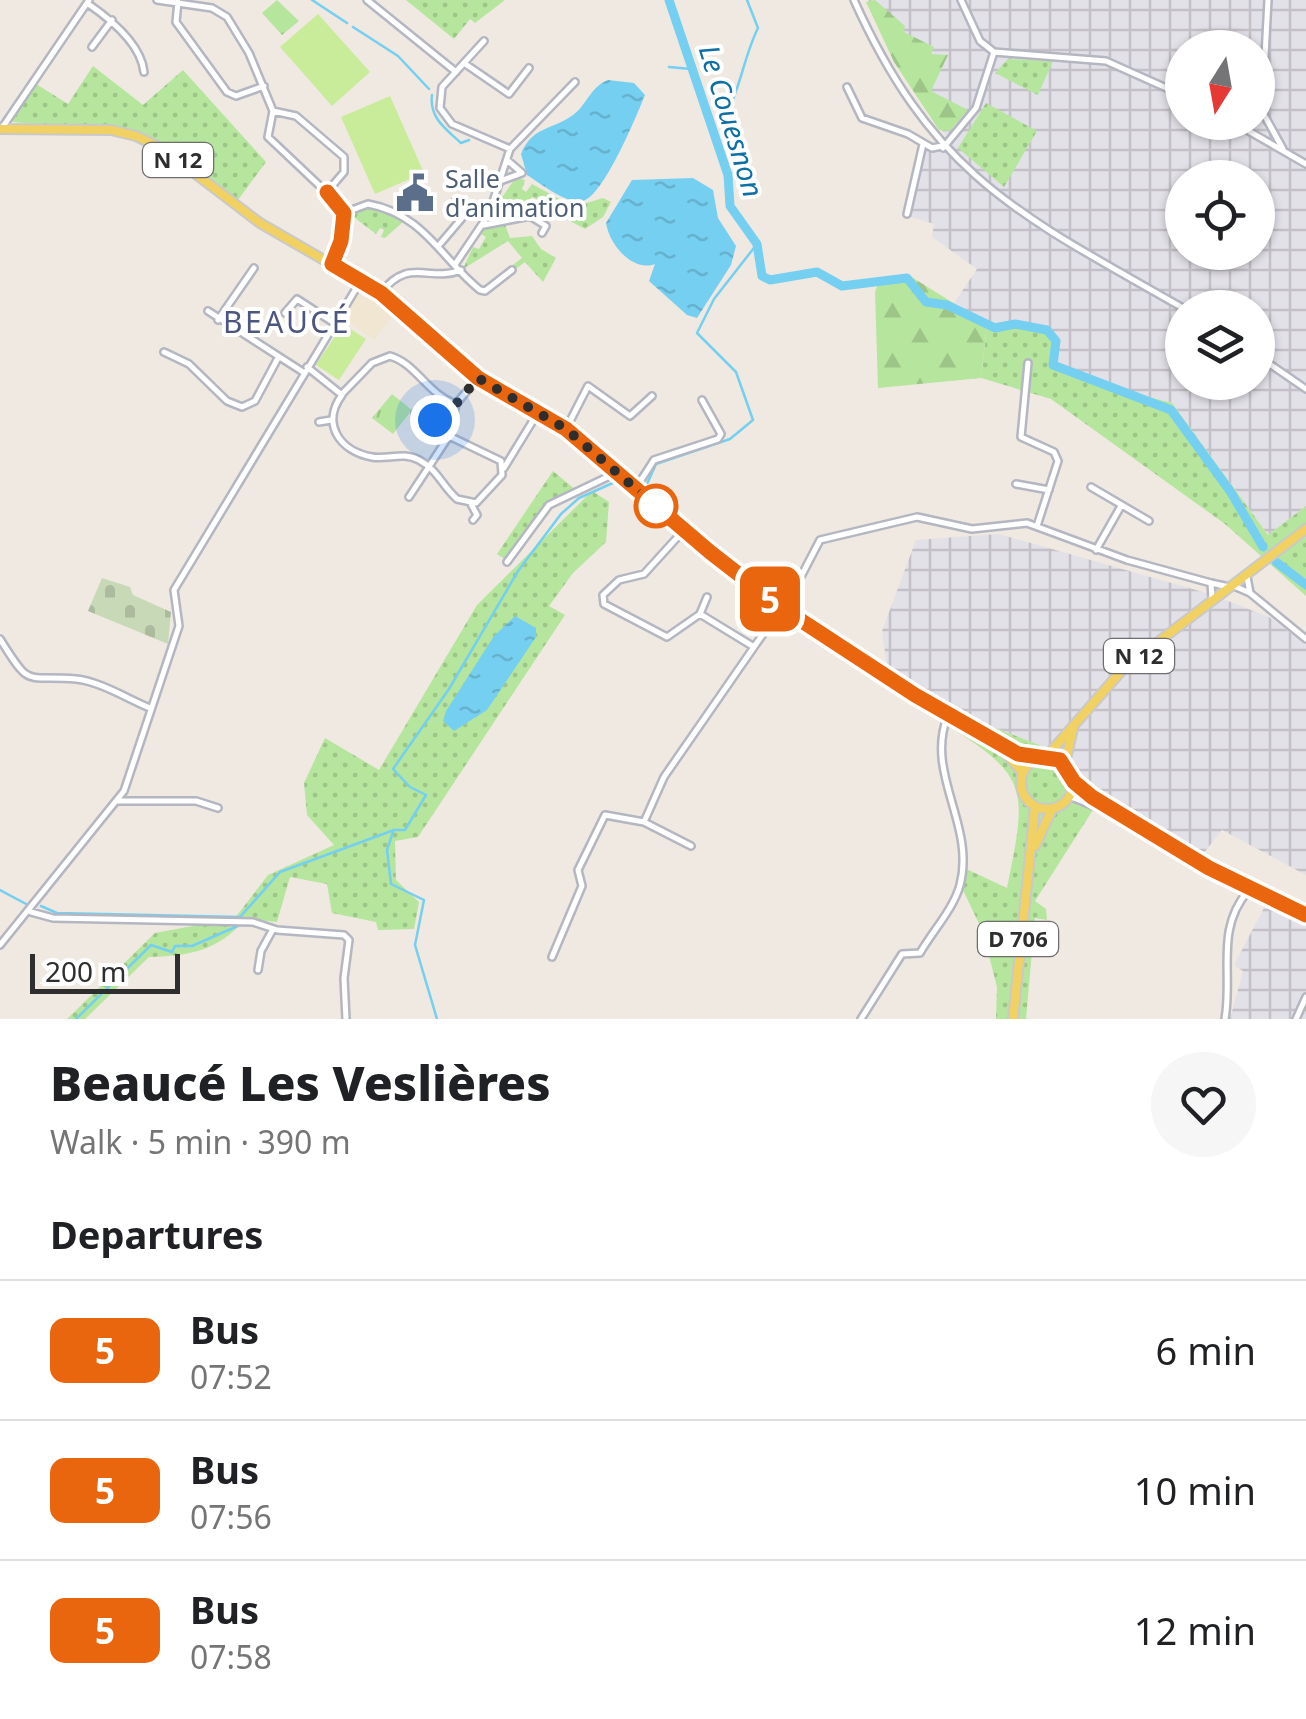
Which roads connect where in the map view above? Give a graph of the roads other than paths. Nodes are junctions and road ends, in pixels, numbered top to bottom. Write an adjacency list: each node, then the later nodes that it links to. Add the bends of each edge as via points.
1 (158, 0): 7 (street)
2 (368, 0): 16 (street)
3 (854, 0): 26 (street, via 900,90)
4 (961, 0): 12 (street, via 980,42)
5 (1268, 0): 9 (street)
6 (88, 2): 8 (street); 22 (street)
7 (178, 2): 18 (street, via 226,17); 18 (street, via 176,22 227,92 236,96)
8 (112, 20): 11 (street); 15 (street)
9 (1265, 30)
10 (484, 42): 13 (street)
11 (92, 47)
12 (994, 52): 19 (street, via 1106,61); 26 (street, via 976,108)
13 (464, 63): 14 (street, via 508,94); 16 (street)
14 (530, 68)
15 (144, 72)
16 (456, 72): 27 (street, via 440,94 444,116 470,135)
17 (575, 82): 27 (street)
18 (264, 86): 21 (street)
19 (1165, 87)
20 (847, 88): 25 (street, via 862,118)
21 (274, 112): 32 (street, via 268,137); 32 (street, via 296,116 338,149 346,162)
22 (0, 129): 39 (main road, N 12, via 136,136 260,223)
23 (1275, 138): 28 (street)
24 (1265, 140): 28 (street)
25 (923, 144): 26 (street); 35 (street)
26 (942, 147): 45 (street, via 1018,212)
27 (510, 149): 29 (street)
28 (1283, 150): 30 (street)
29 (508, 160): 31 (street); 31 (street, via 522,174)
30 (1306, 164)
31 (501, 182): 36 (street)
32 (327, 192): 34 (street)
33 (456, 200): 38 (street, via 468,211)
34 (344, 213): 38 (street, via 378,206); 39 (street)
35 (907, 214)
36 (484, 224): 37 (street, via 530,216 546,226); 40 (street)
37 (542, 233)
38 (440, 244): 40 (street)
39 (332, 264): 43 (main road, N 12)
40 (459, 267): 42 (street, via 485,291); 44 (street, via 447,275 414,270)
41 (254, 268): 48 (street)
42 (512, 270)
43 (362, 280): 44 (main road, N 12); 49 (street)
44 (381, 293): 55 (main road, N 12)
45 (1165, 298)
46 (208, 311): 48 (street)
47 (285, 313): 49 (street, via 298,299)
48 (218, 320): 51 (street)
49 (334, 323): 54 (street)
50 (164, 352): 51 (street, via 190,364 242,408 254,401)
51 (278, 358): 54 (street)
52 (1028, 362): 75 (street, via 1020,433 1058,457)
53 (1275, 368): 56 (street)
54 (305, 369): 57 (street); 98 (street, via 174,590 179,626)
55 (478, 378): 61 (street); 62 (main road, N 12)
56 (1306, 389)
57 (342, 394): 59 (street, via 372,363 390,356); 65 (street)
58 (652, 396): 67 (street, via 630,416 588,386)
59 (445, 400): 61 (street); 64 (street)
60 (702, 400): 73 (street, via 718,439 654,460)
61 (456, 404): 68 (street)
62 (538, 412): 67 (main road, N 12); 70 (street)
63 (414, 413): 64 (street)
64 (434, 417): 68 (street)
65 (331, 420): 66 (street); 69 (street, via 336,437 362,455 408,455)
66 (319, 422)
67 (566, 429): 71 (main road, N 12)
68 (450, 433): 69 (street); 70 (street, via 497,456)
69 (430, 466): 76 (street); 77 (street, via 453,496)
70 (503, 469): 77 (street)
71 (618, 472): 73 (main road, N 12); 85 (street, via 549,505)
72 (1016, 484): 75 (street)
73 (636, 488): 83 (main road, N 12)
74 (1091, 488): 78 (street)
75 (1049, 490): 81 (street)
76 (409, 497)
77 (471, 504): 79 (street)
78 (1121, 506): 80 (street); 84 (street)
79 (473, 520)
80 (1149, 521)
81 (1037, 526): 84 (street); 94 (street, via 972,530 917,517 820,540 792,598)
82 (1306, 529): 86 (main road, N 12)
83 (684, 530): 92 (main road, N 12); 93 (street, via 644,574 618,580 602,598 608,608 667,637)
84 (1096, 550): 87 (street)
85 (508, 562)
86 (1247, 573): 88 (main road, N 12); 89 (street)
87 (1211, 584): 88 (street); 91 (street)
88 (1230, 586): 89 (street); 91 (main road, N 12)
89 (1250, 592): 96 (street)
90 (707, 596): 93 (street)
91 (1212, 599): 100 (main road, N 12, via 1124,668)
92 (782, 608): 94 (main road, N 12); 97 (street)
93 (700, 614): 97 (street)
94 (796, 618): 99 (main road, N 12)
95 (0, 639): 98 (street, via 20,672 35,680 78,679)
96 (1306, 639)
97 (754, 647): 112 (street, via 664,777)
98 (150, 708): 108 (street)
99 (948, 714): 101 (main road, N 12); 124 (street, via 939,755 957,812 960,887 920,953 902,954)
100 (1075, 724): 102 (main road, N 12); 104 (main road, N 12)
101 (970, 726): 103 (main road, N 12); 105 (main road, N 12)
102 (1047, 756): 103 (main road); 104 (main road)
103 (1034, 760): 105 (main road)
104 (1065, 764): 106 (main road)
105 (1022, 772): 109 (main road, via 1023,795)
106 (1074, 782): 107 (main road); 115 (main road)
107 (1070, 796): 111 (main road); 115 (main road)
108 (118, 801): 110 (street, via 196,801); 116 (street)
109 (1035, 806): 111 (main road); 114 (main road, D 706)
110 (218, 808)
111 (1052, 809): 114 (main road, D 706)
112 (644, 822): 113 (street); 120 (street, via 605,815 578,870 582,886)
113 (692, 846)
114 (1030, 860): 125 (main road, D 706)
115 (1248, 891): 117 (main road); 126 (street, via 1226,935)
116 (30, 912): 118 (street, via 246,922); 119 (street)
117 (1304, 917)
118 (273, 929): 121 (street); 123 (street, via 348,938)
119 (0, 945)
120 (552, 958)
121 (258, 970)
122 (1306, 997): 127 (street)
123 (346, 1019)
124 (862, 1019)
125 (1013, 1019)
126 (1225, 1019)
127 (1296, 1019)

